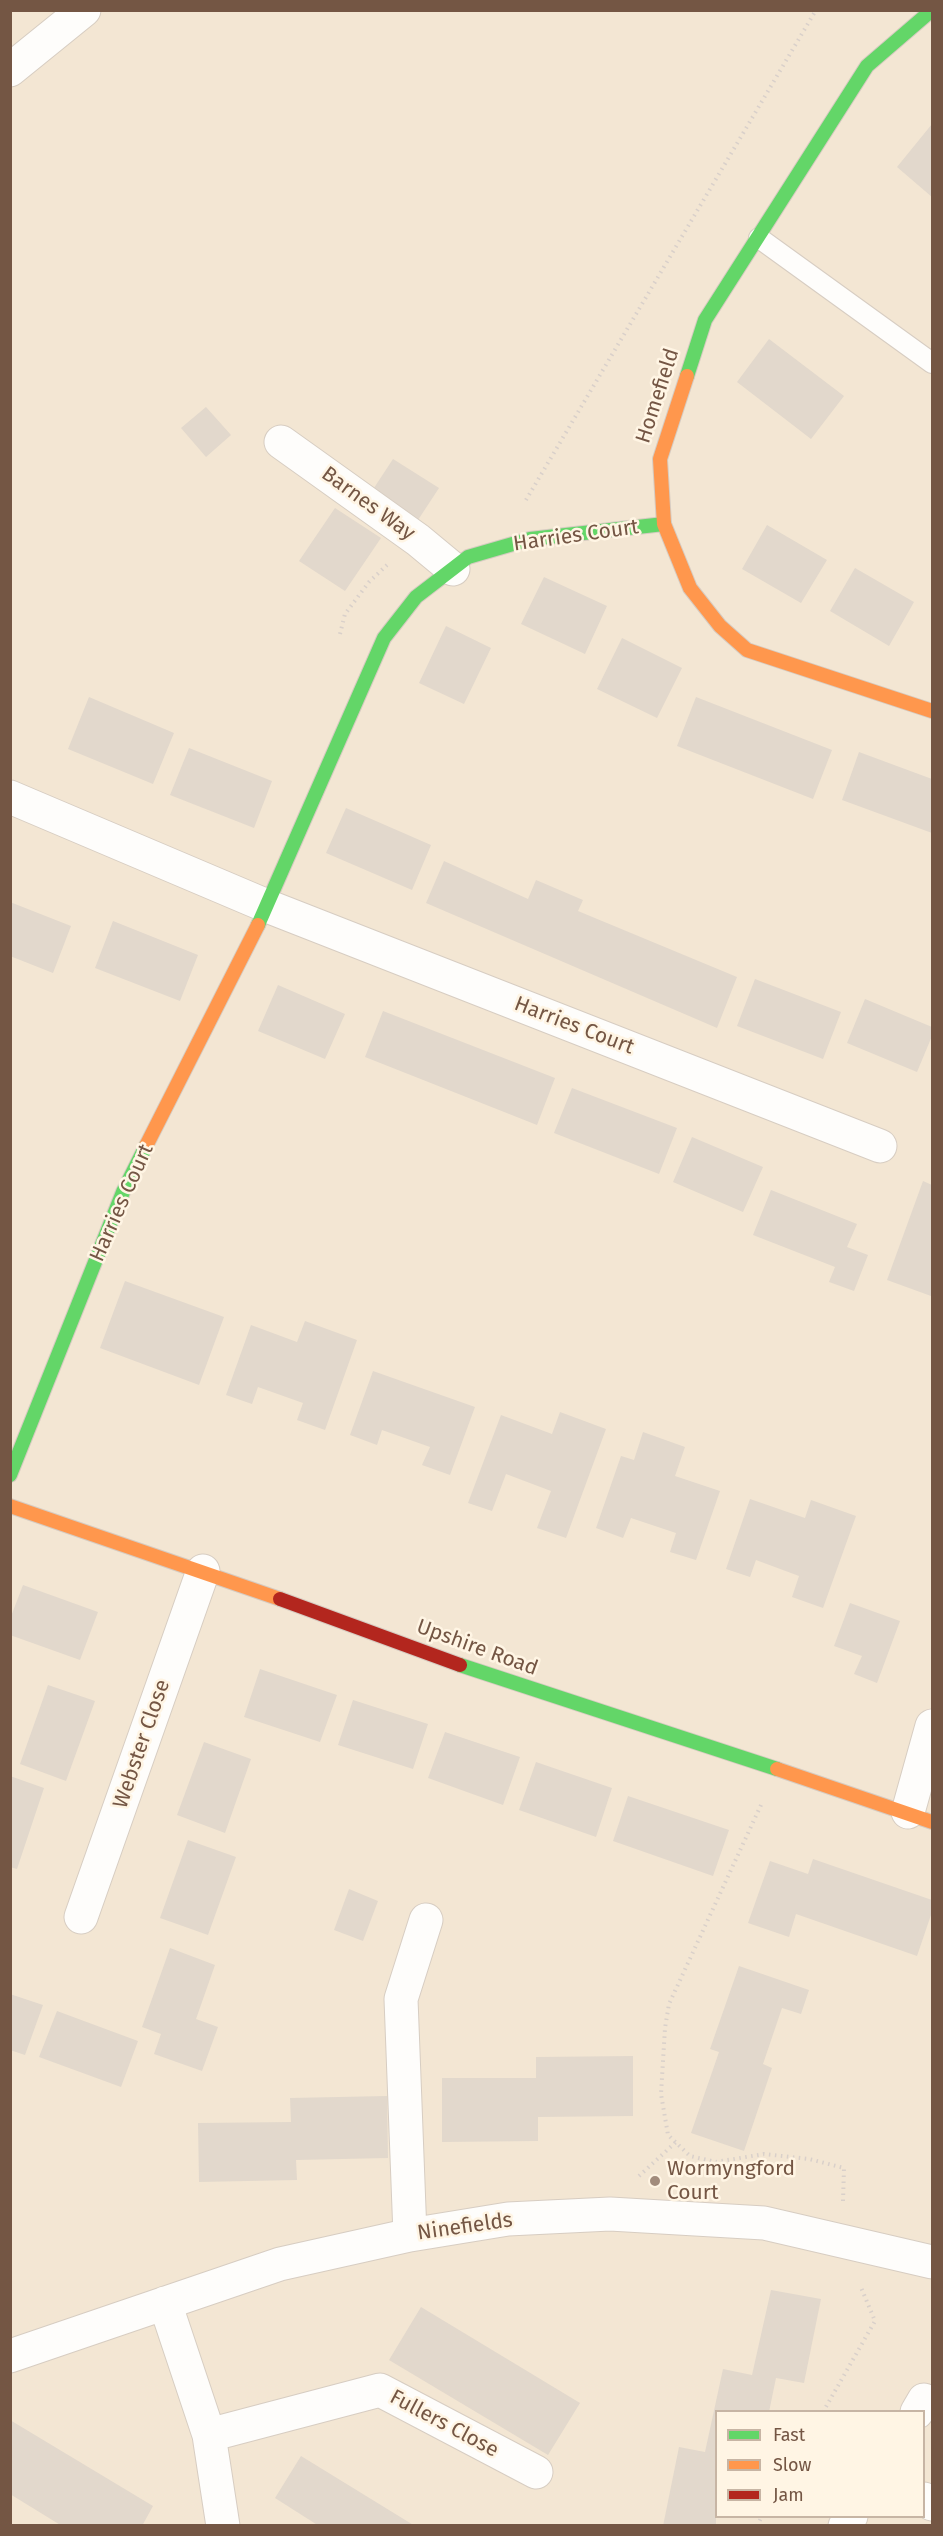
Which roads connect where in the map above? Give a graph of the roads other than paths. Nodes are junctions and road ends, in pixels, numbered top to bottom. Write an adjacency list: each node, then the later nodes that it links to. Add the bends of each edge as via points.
1 (84, 10): 3 (street)
2 (932, 10): 4 (street, Homefield, via 867,66)
3 (10, 70)
4 (759, 238): 5 (lane); 7 (street, Homefield, via 705,320 660,459)
5 (933, 363)
6 (281, 442): 8 (street, Barnes Way)
7 (664, 524): 8 (street, Harries Court, via 530,539 468,557); 9 (street, Homefield, via 690,588 720,626 747,650)
8 (453, 569): 11 (street, Harries Court, via 416,597 384,638)
9 (933, 711)
10 (10, 797): 11 (street, Harries Court)
11 (267, 906): 12 (street, Harries Court); 13 (street, Harries Court, via 123,1192)
12 (880, 1146)
13 (10, 1475)
14 (10, 1506): 15 (street, Upshire Road)
15 (203, 1571): 17 (street, Upshire Road, via 502,1680); 18 (street, Webster Close)
16 (933, 1726): 17 (street)
17 (920, 1817)
18 (81, 1917)
19 (426, 1920): 20 (street, via 401,1999)
20 (410, 2235): 21 (street, Ninefields, via 508,2219 610,2214 764,2223); 22 (street, Ninefields, via 280,2264)
21 (933, 2262)
22 (165, 2303): 23 (street, Ninefields); 24 (street)
23 (10, 2356)
24 (209, 2434): 25 (street, Fullers Close, via 380,2390); 26 (street)
25 (536, 2472)
26 (223, 2526)

